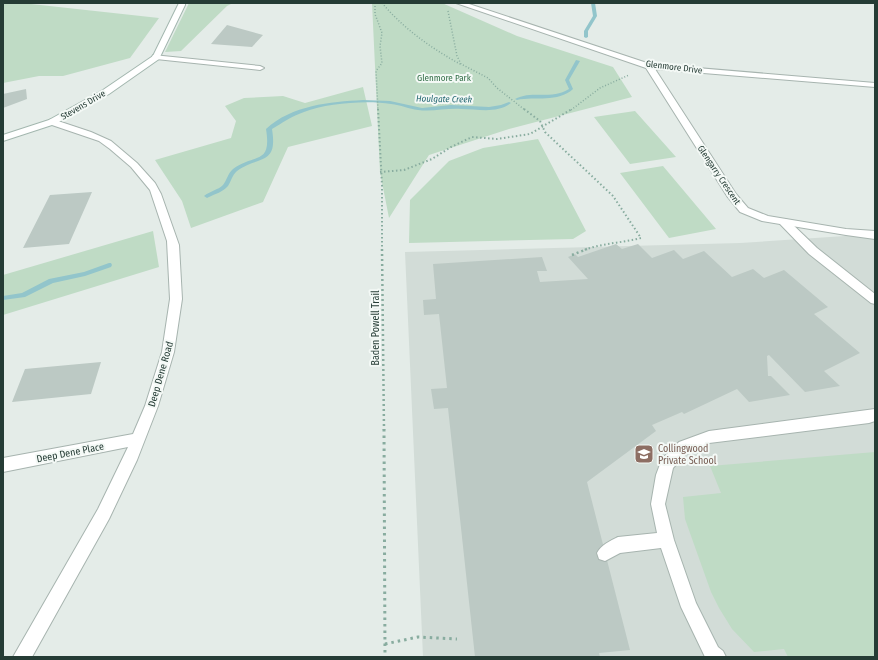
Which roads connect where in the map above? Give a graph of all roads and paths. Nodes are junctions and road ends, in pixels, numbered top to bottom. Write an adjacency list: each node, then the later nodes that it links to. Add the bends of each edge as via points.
1 (182, 3): 6 (street, Stevens Drive)
2 (375, 3): 14 (path, Baden Powell Trail, via 375,14 382,33 382,63 376,71)
3 (382, 3): 7 (path, via 392,16 444,55)
4 (459, 3): 8 (street, Glenmore Drive)
5 (448, 9): 7 (path, via 457,56)
6 (156, 57): 9 (street); 11 (street, Stevens Drive, via 106,92)
7 (461, 64): 12 (path, via 488,78 540,121)
8 (649, 66): 10 (street, Glenmore Drive); 12 (path, via 600,88); 15 (street, Glengarry Crescent, via 738,204 754,215)
9 (260, 68)
10 (875, 85)
11 (52, 122): 13 (street, Stevens Drive); 20 (street, Deep Dene Road, via 108,143 129,159 155,189 174,247 177,297 170,338 159,385)
12 (543, 128): 14 (path, via 530,134 497,139 472,137 432,159 404,170); 17 (path, via 613,196 641,238 597,246)
13 (3, 138)
14 (380, 172): 25 (path, Baden Powell Trail)
15 (784, 222): 16 (street, Glengarry Crescent); 18 (street, via 813,251)
16 (875, 235)
17 (572, 255)
18 (875, 300)
19 (875, 415): 22 (street, via 709,437 684,446 667,464 663,475 658,504)
20 (138, 439): 21 (street, Deep Dene Place); 26 (street, Deep Dene Road, via 70,574)
21 (3, 465)
22 (666, 540): 23 (street, via 618,545); 28 (street, via 689,607 712,653)
23 (606, 553)
24 (457, 639): 25 (path, via 418,638)
25 (385, 644): 27 (path, Baden Powell Trail)
26 (22, 657)
27 (385, 657)
28 (717, 657)

